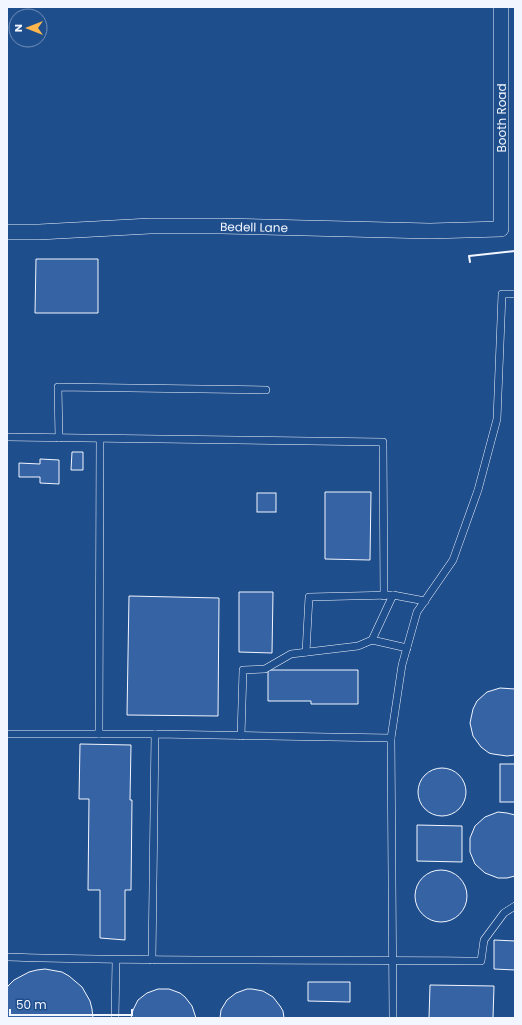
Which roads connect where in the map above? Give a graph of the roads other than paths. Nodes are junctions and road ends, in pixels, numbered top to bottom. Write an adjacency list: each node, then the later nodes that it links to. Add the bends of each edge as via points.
1 (501, 7): 2 (street, Booth Road)
2 (501, 229): 3 (street, Bedell Lane, via 430,231 150,226)
3 (7, 232)
4 (515, 294): 11 (lane, via 502,294 496,419 478,490 452,560)
5 (266, 390): 7 (lane, via 58,388)
6 (7, 438): 7 (lane)
7 (59, 438): 8 (lane)
8 (100, 439): 10 (lane, via 383,442); 16 (lane)
9 (393, 595): 10 (lane); 11 (lane); 12 (lane)
10 (384, 596): 14 (lane, via 309,597)
11 (425, 601): 13 (lane, via 417,612)
12 (372, 640): 13 (lane); 14 (lane, via 358,646)
13 (407, 648): 19 (lane, via 402,665)
14 (306, 652): 18 (lane, via 291,654 265,669 243,670)
15 (7, 734): 16 (lane)
16 (99, 734): 17 (lane)
17 (155, 734): 18 (lane); 23 (lane)
18 (241, 736): 19 (lane)
19 (392, 738): 24 (lane)
20 (515, 906): 24 (lane, via 504,913 484,940 481,961)
21 (7, 957): 22 (lane)
22 (116, 960): 23 (lane); 25 (lane)
23 (152, 960): 24 (lane)
24 (393, 960): 26 (lane)
25 (115, 1018)
26 (393, 1018)

